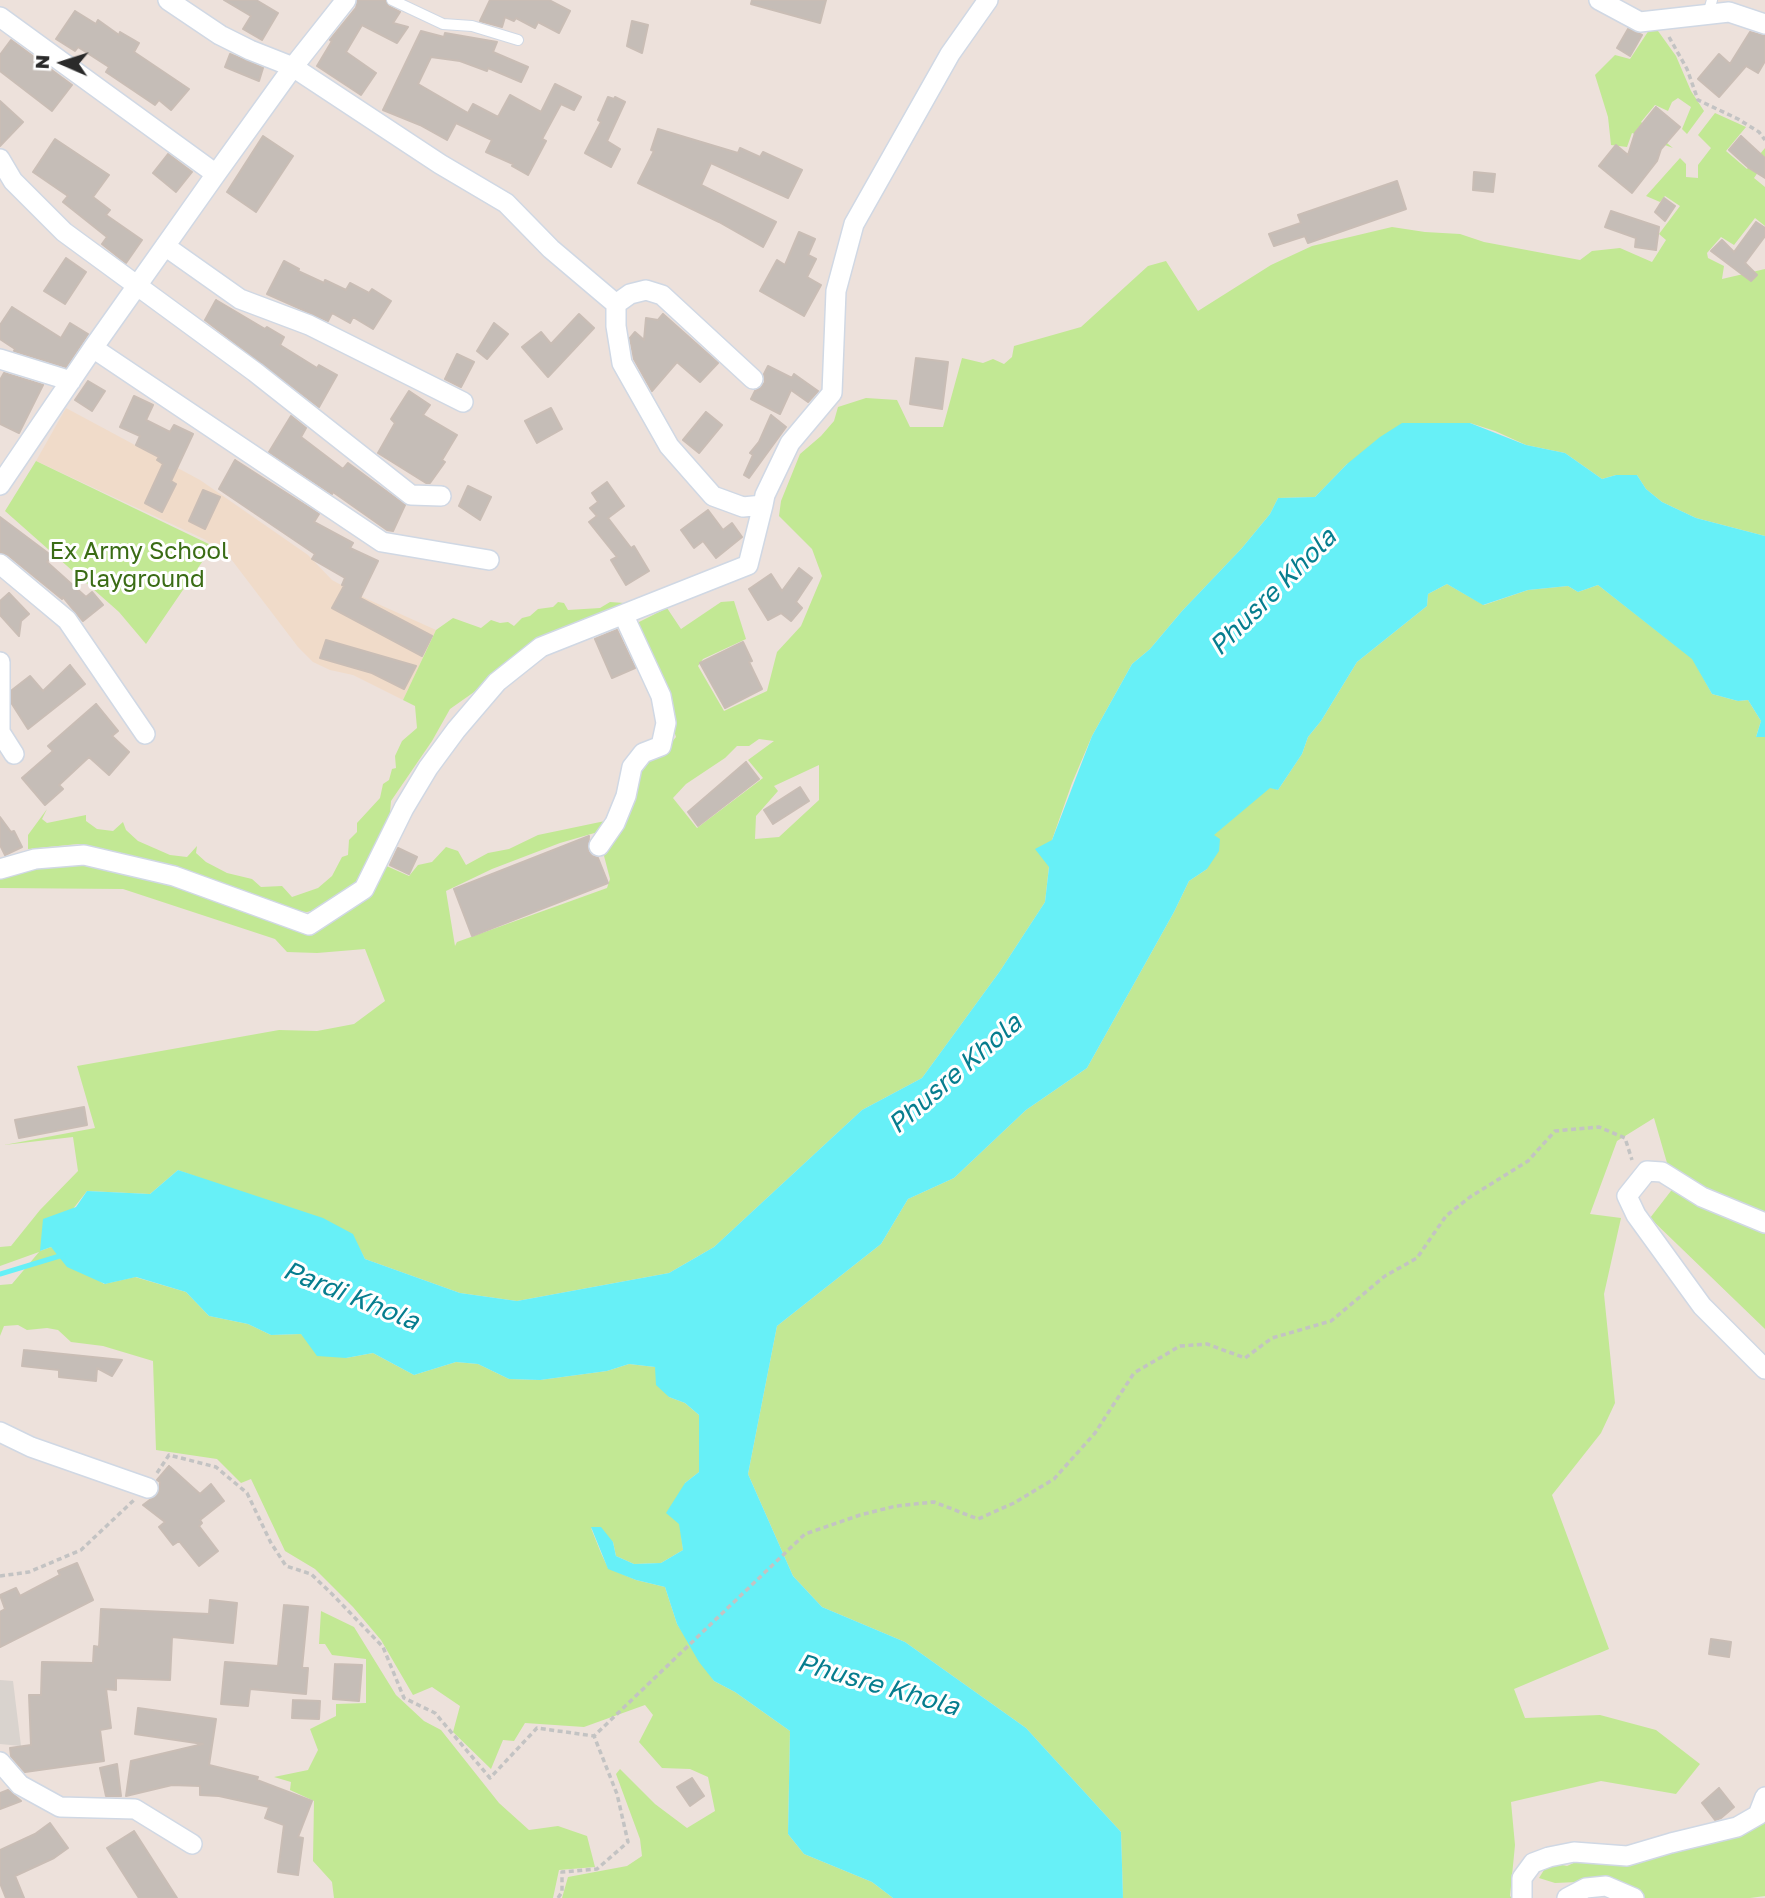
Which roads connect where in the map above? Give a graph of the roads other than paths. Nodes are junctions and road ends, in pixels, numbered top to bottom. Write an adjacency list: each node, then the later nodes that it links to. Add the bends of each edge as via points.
1 (168, 0): 10 (street, via 220,35)
2 (346, 0): 10 (street)
3 (392, 0): 9 (lane, via 443,24 472,26)
4 (988, 0): 23 (street, via 950,54 855,224 836,290 832,393 790,443)
5 (1598, 0): 6 (street, via 1640,22)
6 (1710, 7): 8 (street)
7 (0, 17): 12 (street)
8 (1765, 24)
9 (518, 40)
10 (293, 67): 12 (street); 15 (street, via 506,203)
11 (0, 159): 14 (street, via 13,181 64,232)
12 (216, 174): 13 (street)
13 (165, 246): 14 (street); 20 (street, via 240,299 309,325)
14 (138, 285): 16 (street); 22 (street, via 411,495)
15 (616, 304): 18 (street, via 646,290 662,295); 23 (street, via 622,363 669,446 713,496 743,508)
16 (93, 348): 19 (street); 24 (street, via 382,542)
17 (0, 359): 19 (street)
18 (753, 379)
19 (71, 381): 21 (street)
20 (463, 402)
21 (0, 485)
22 (441, 496)
23 (763, 505): 26 (street, via 748,565)
24 (489, 560)
25 (0, 564): 28 (street, via 67,620)
26 (624, 616): 30 (street, via 661,696 666,723 661,746 643,753 632,767 615,823); 31 (street, via 541,647 497,682 428,768 364,889 309,925 174,876 84,855 35,859)
27 (0, 662): 29 (street, via 1,732)
28 (145, 734)
29 (14, 754)
30 (599, 846)
31 (0, 869)
32 (1765, 1223): 33 (street, via 1702,1197 1662,1172 1647,1171 1627,1196 1702,1306)
33 (1765, 1369)
34 (0, 1432): 35 (street)
35 (148, 1488)
36 (0, 1762): 38 (street, via 20,1786 60,1807 135,1809)
37 (1765, 1797): 39 (street, via 1758,1815 1737,1827 1627,1856 1574,1852 1533,1863 1522,1878)
38 (192, 1844)
39 (1522, 1898)
40 (1567, 1898): 41 (street, via 1586,1888 1606,1886)
41 (1634, 1898)

